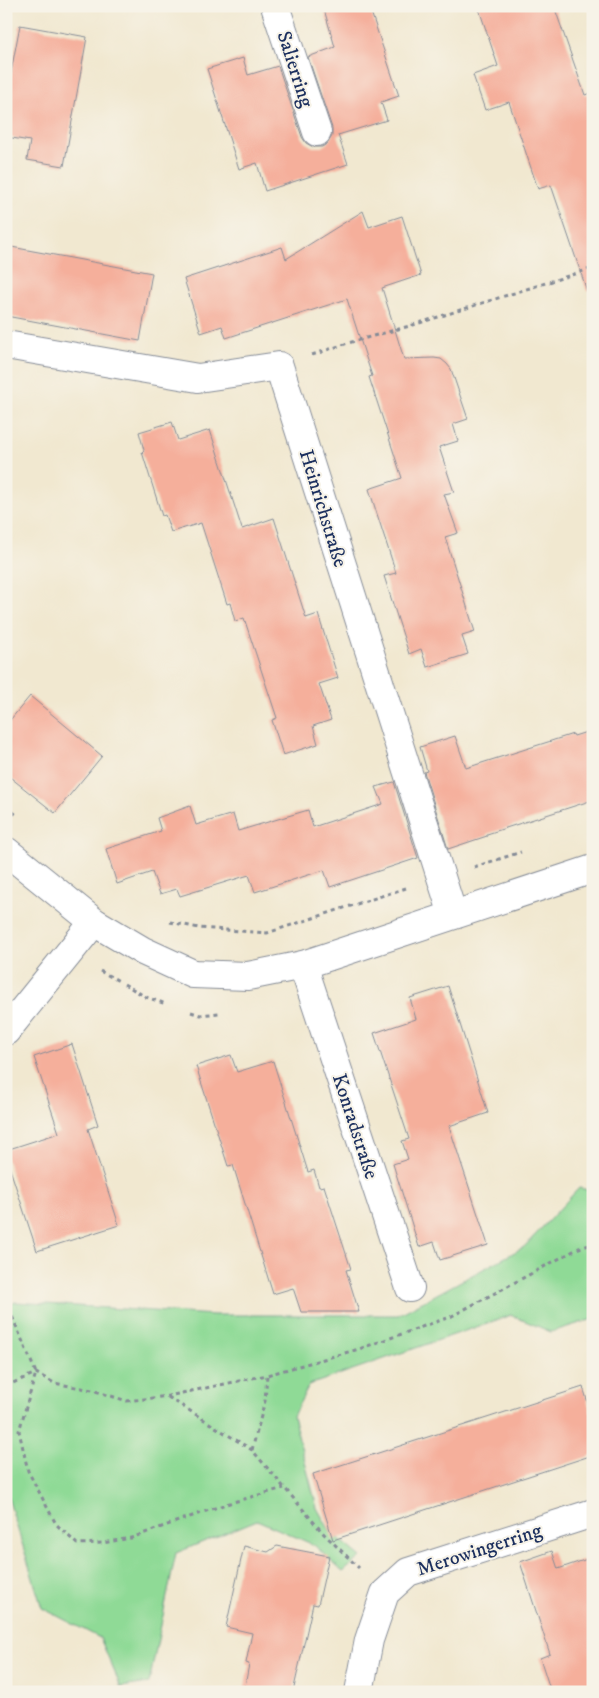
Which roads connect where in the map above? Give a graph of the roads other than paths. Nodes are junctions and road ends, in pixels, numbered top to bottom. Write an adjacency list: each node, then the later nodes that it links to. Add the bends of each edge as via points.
1 (276, 6): 2 (street, Salierring)
2 (317, 132)
3 (6, 345): 6 (street, Heinrichstraße, via 198,378 280,366)
4 (6, 851): 7 (street)
5 (593, 868): 6 (street)
6 (453, 915): 8 (street)
7 (94, 922): 8 (street, via 143,951 192,974 248,976); 9 (street)
8 (303, 964): 10 (street, Konradstraße)
9 (6, 1031)
10 (410, 1288)
11 (593, 1513): 12 (street, Merowingerring, via 408,1572 385,1593 369,1640)
12 (359, 1692)

